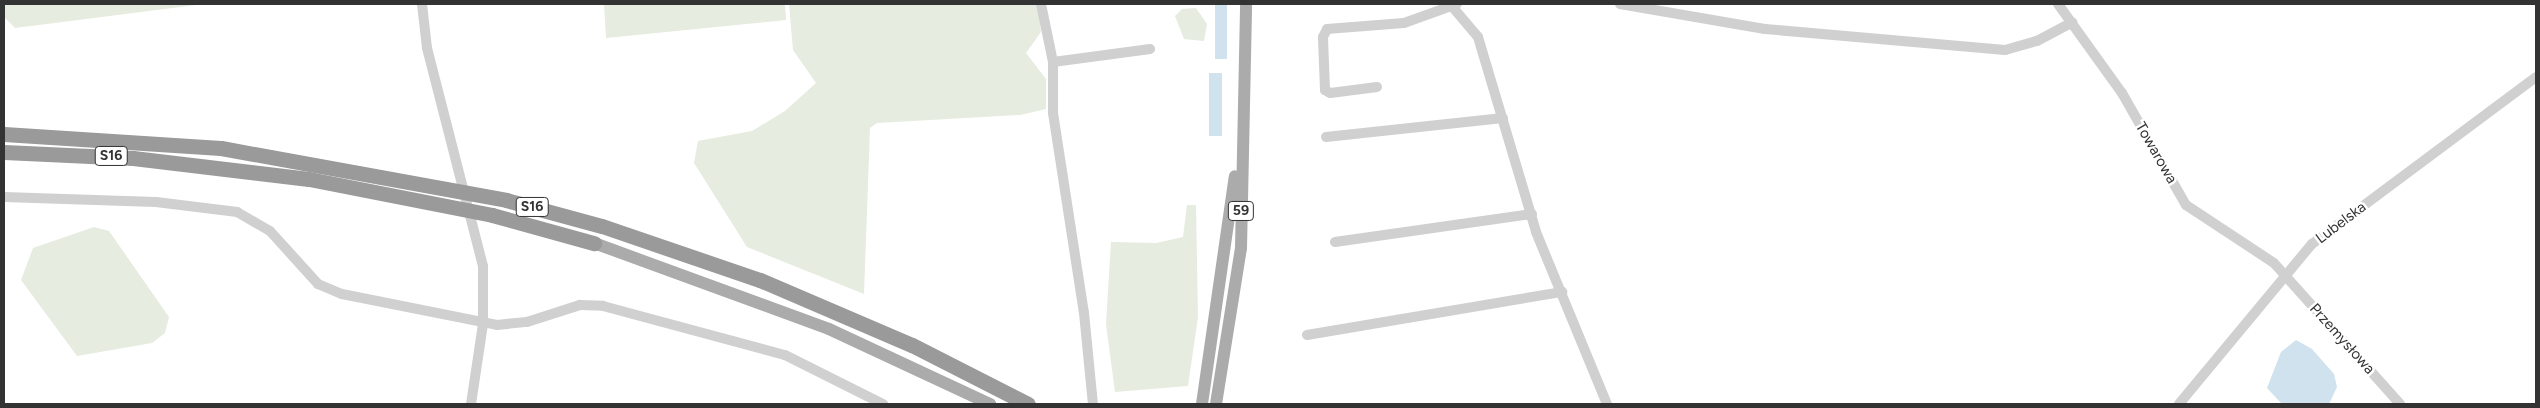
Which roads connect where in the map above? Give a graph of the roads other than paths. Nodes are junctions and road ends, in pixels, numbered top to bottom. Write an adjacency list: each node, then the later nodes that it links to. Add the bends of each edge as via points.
1 (422, 4): 23 (street, via 427,48 459,162 484,276)
2 (1041, 4): 9 (street)
3 (1246, 4): 13 (main road, 59)
4 (1620, 4): 7 (street, via 1765,29 1989,49 2037,41)
5 (2058, 4): 7 (street, Towarowa)
6 (1454, 5): 11 (street, via 1404,23 1327,29 1323,37 1325,90 1330,93); 12 (street, via 1478,37)
7 (2072, 22): 21 (street, Towarowa, via 2122,93 2186,205 2274,263)
8 (1150, 49): 9 (street)
9 (1054, 62): 29 (street, via 1052,112 1084,313)
10 (2536, 77): 21 (street, Lubelska, via 2312,244)
11 (1377, 87)
12 (1504, 118): 15 (street); 18 (street)
13 (1242, 127): 30 (main road, 59); 31 (main road, 59, via 1241,248)
14 (4, 134): 28 (highway, S16, via 221,148 506,200 610,229 760,280 912,345)
15 (1326, 137)
16 (4, 152): 19 (highway, S16, via 133,158 309,179 492,215)
17 (4, 197): 23 (street, via 156,202 237,212 270,232 318,284 342,294)
18 (1532, 214): 20 (street); 22 (street)
19 (594, 242): 27 (main road, S16, via 803,319)
20 (1335, 242)
21 (2283, 274): 33 (street, Lubelska); 34 (street, Przemysłowa)
22 (1562, 292): 24 (street); 32 (street)
23 (484, 324): 25 (street); 26 (street, via 527,322 580,305 603,306 785,355)
24 (1306, 335)
25 (470, 404)
26 (883, 404)
27 (990, 404)
28 (1028, 404)
29 (1093, 404)
30 (1202, 404)
31 (1216, 404)
32 (1607, 404)
33 (2179, 404)
34 (2400, 404)

